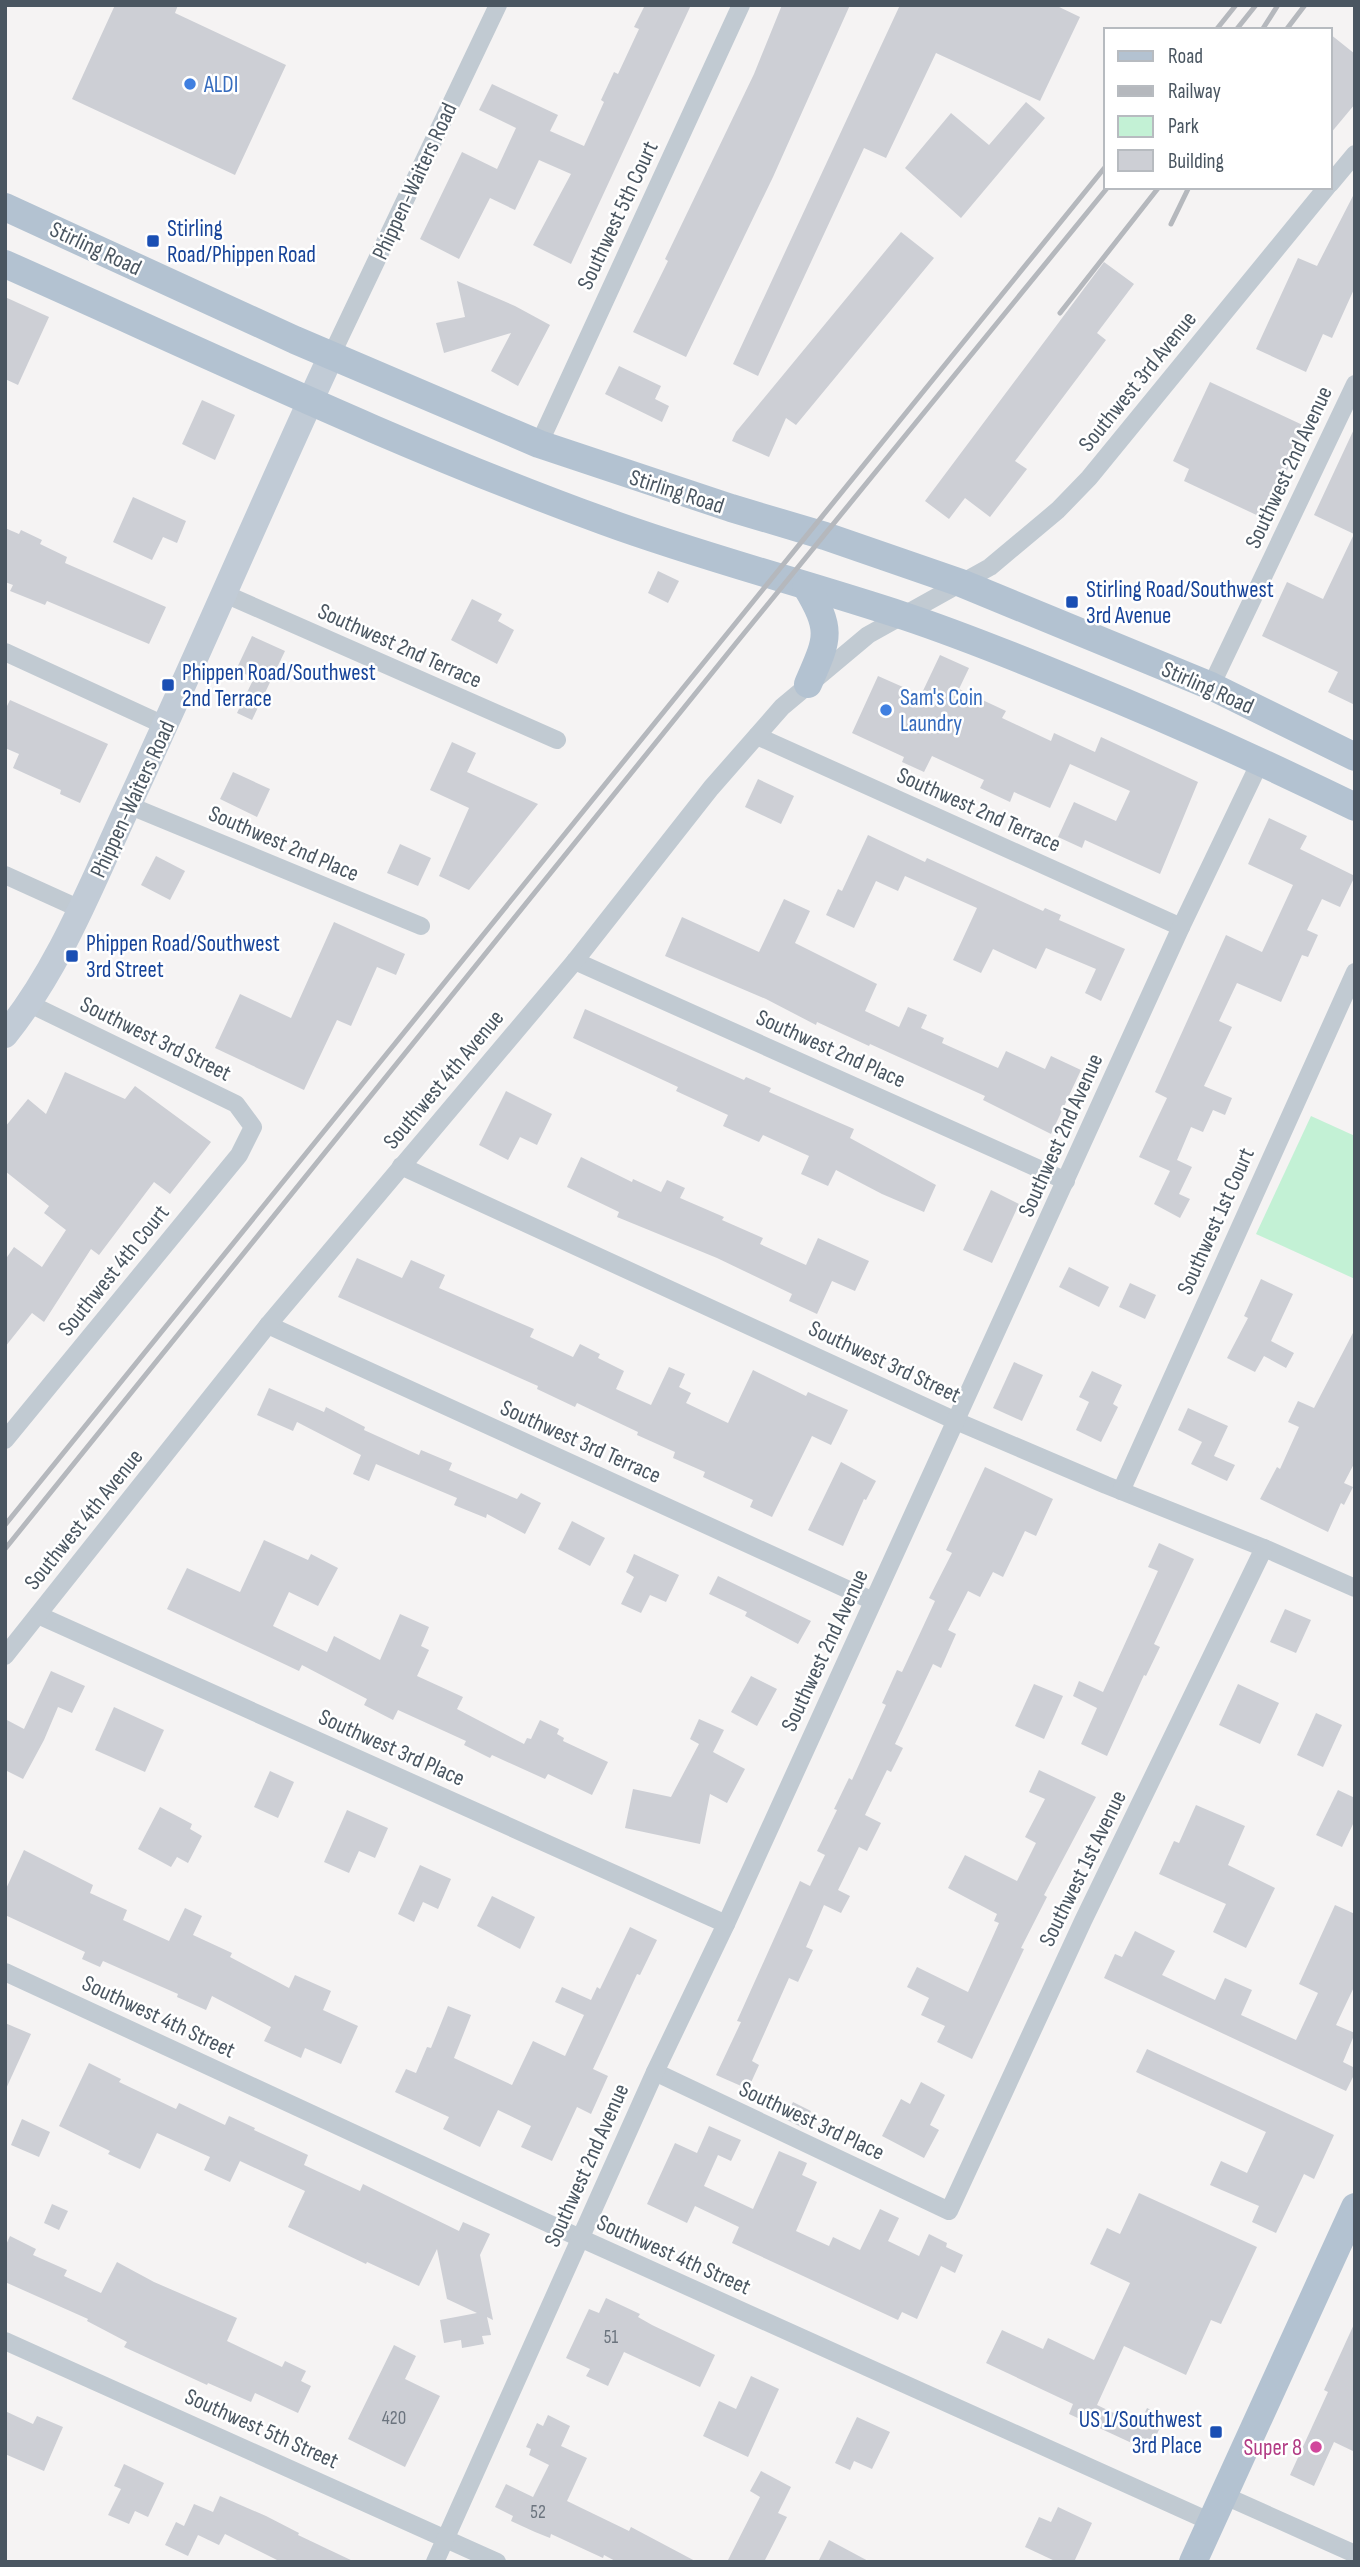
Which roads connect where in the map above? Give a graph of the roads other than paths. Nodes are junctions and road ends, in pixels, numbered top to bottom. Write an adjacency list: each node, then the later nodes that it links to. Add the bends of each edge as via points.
1 (498, 5): 8 (street, Phippen-Waiters Road)
2 (741, 5): 11 (street, Southwest 5th Court)
3 (1355, 154): 4 (street, Southwest 3rd Avenue)
4 (1332, 182)
5 (1327, 189): 12 (street, Southwest 3rd Avenue, via 1089,478 990,567)
6 (5, 206): 8 (main road, Stirling Road)
7 (5, 264): 10 (main road, Stirling Road)
8 (331, 356): 10 (street, Phippen-Waiters Road); 11 (main road, Stirling Road)
9 (1355, 384): 18 (street, Southwest 2nd Avenue)
10 (311, 400): 13 (main road, Stirling Road, via 605,522); 14 (street, Phippen-Waiters Road)
11 (538, 444): 12 (main road, Stirling Road)
12 (961, 583): 15 (street, Southwest 4th Avenue); 18 (main road, Stirling Road)
13 (806, 586): 15 (main road, Stirling Road); 17 (main road, via 826,636)
14 (225, 594): 19 (street, Phippen-Waiters Road); 21 (street, Southwest 2nd Terrace)
15 (903, 616): 17 (street, Southwest 4th Avenue, via 868,635); 23 (main road, Stirling Road, via 1024,661)
16 (5, 652): 19 (street)
17 (808, 684): 20 (street, Southwest 4th Avenue)
18 (1211, 686): 22 (main road, Stirling Road)
19 (166, 726): 24 (street, Phippen-Waiters Road)
20 (757, 736): 29 (street, Southwest 2nd Terrace); 30 (street, Southwest 4th Avenue)
21 (557, 740)
22 (1355, 757)
23 (1261, 761): 25 (main road, Stirling Road); 29 (street, Southwest 2nd Avenue)
24 (128, 805): 27 (street, Phippen-Waiters Road); 28 (street, Southwest 2nd Place)
25 (1355, 807)
26 (5, 875): 27 (street)
27 (80, 909): 32 (street, Phippen-Waiters Road)
28 (421, 926)
29 (1181, 927): 36 (street, Southwest 2nd Avenue)
30 (575, 961): 35 (street, Southwest 4th Avenue); 36 (street, Southwest 2nd Place)
31 (1355, 972): 40 (street, Southwest 1st Court)
32 (30, 1004): 33 (street, Phippen-Waiters Road); 34 (street, Southwest 3rd Street, via 236,1104)
33 (5, 1035)
34 (253, 1126): 39 (street, Southwest 4th Court, via 239,1155)
35 (401, 1166): 37 (street, Southwest 4th Avenue); 38 (street, Southwest 3rd Street)
36 (1066, 1181): 38 (street, Southwest 2nd Avenue)
37 (268, 1325): 43 (street, Southwest 3rd Terrace); 44 (street, Southwest 4th Avenue)
38 (956, 1420): 40 (street, Southwest 3rd Street); 43 (street, Southwest 2nd Avenue)
39 (5, 1440)
40 (1121, 1491): 41 (street, Southwest 3rd Street)
41 (1264, 1548): 42 (street, Southwest 3rd Street); 50 (street, Southwest 1st Avenue)
42 (1353, 1581)
43 (873, 1601): 46 (street, Southwest 2nd Avenue)
44 (38, 1615): 45 (street, Southwest 4th Avenue); 46 (street, Southwest 3rd Place)
45 (5, 1656)
46 (726, 1924): 48 (street, Southwest 2nd Avenue)
47 (5, 1972): 51 (street, Southwest 4th Street)
48 (655, 2072): 50 (street, Southwest 3rd Place); 51 (street, Southwest 2nd Avenue)
49 (1355, 2207): 53 (main road)
50 (949, 2211)
51 (580, 2238): 54 (street, Southwest 4th Street); 55 (street, Southwest 2nd Avenue)
52 (5, 2341): 55 (street, Southwest 5th Street)
53 (1223, 2495): 54 (main road); 56 (street)
54 (1211, 2522): 59 (main road)
55 (446, 2537): 57 (street, Southwest 2nd Avenue); 58 (street, Southwest 5th Street)
56 (1355, 2554)
57 (435, 2562)
58 (497, 2562)
59 (1192, 2562)

